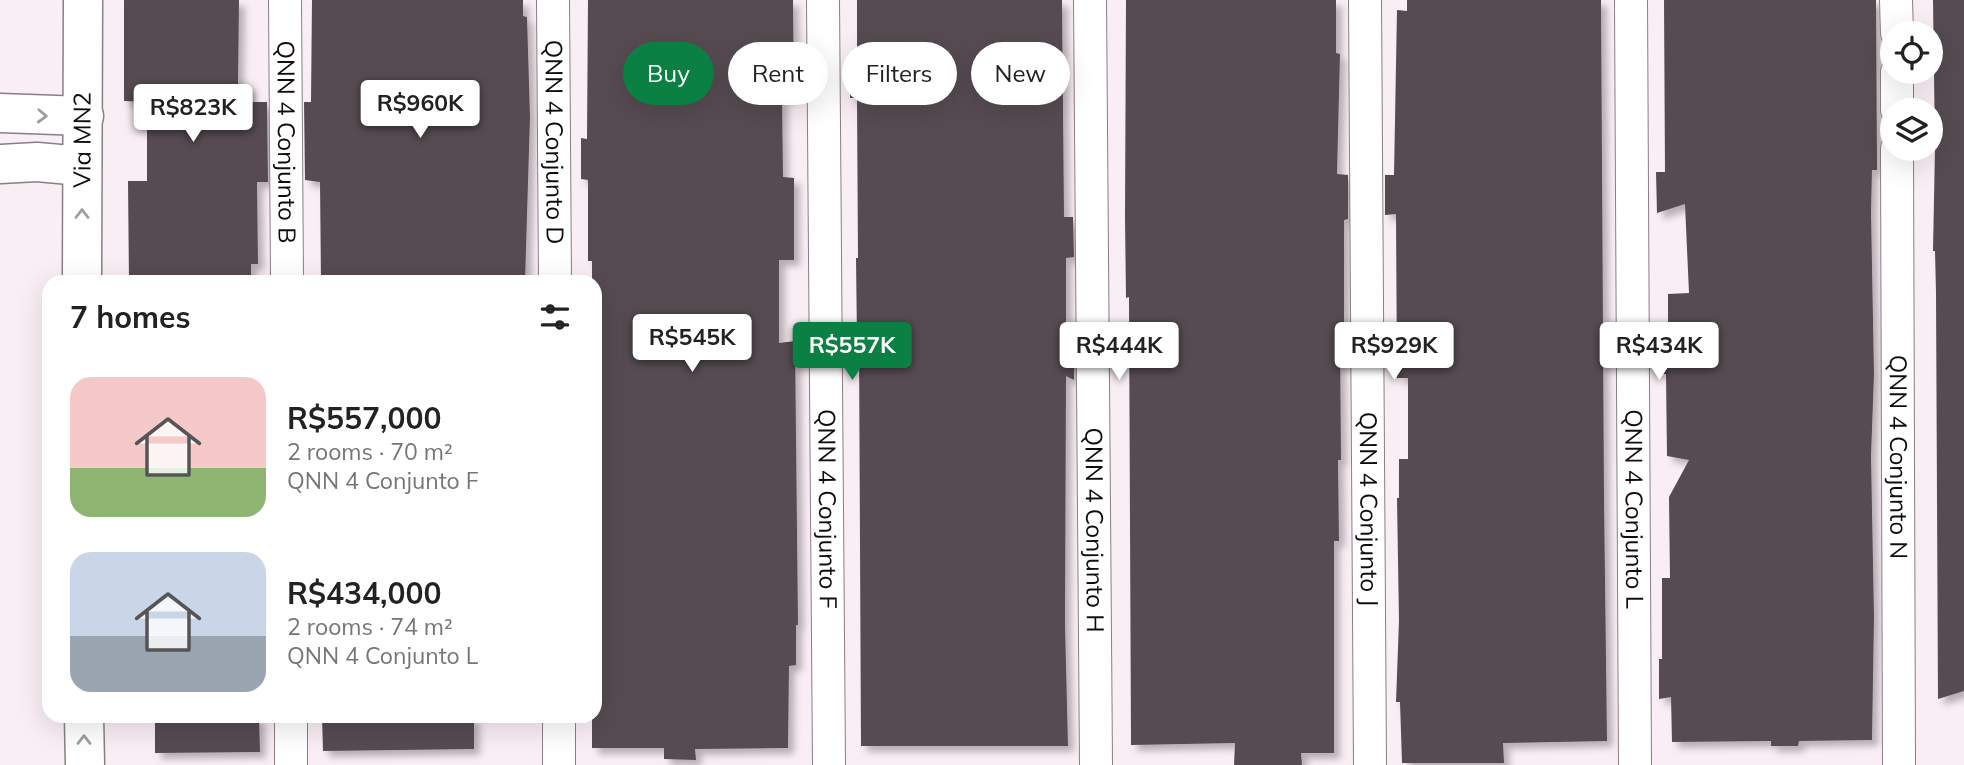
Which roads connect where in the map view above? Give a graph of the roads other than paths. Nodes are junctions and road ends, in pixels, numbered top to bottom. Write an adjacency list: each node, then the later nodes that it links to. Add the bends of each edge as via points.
1 (83, 0): 11 (main road, Via MN2)
2 (285, 0): 16 (street, QNN 4 Conjunto B)
3 (553, 0): 17 (street, QNN 4 Conjunto D)
4 (823, 0): 24 (street, QNN 4 Conjunto F)
5 (1090, 0): 25 (street, QNN 4 Conjunto H)
6 (1365, 0): 26 (street, QNN 4 Conjunto J)
7 (1631, 0): 27 (street, QNN 4 Conjunto L)
8 (1896, 0): 9 (street)
9 (1897, 21)
10 (0, 113): 11 (main road, one-way to 11)
11 (85, 116): 14 (main road, Via MN2)
12 (1897, 161): 28 (street, QNN 4 Conjunto N)
13 (0, 164): 14 (main road)
14 (82, 166): 15 (main road, Via MN2, one-way to 14)
15 (82, 275)
16 (288, 275)
17 (555, 275)
18 (84, 723): 21 (main road, one-way to 18)
19 (291, 723): 22 (street)
20 (559, 723): 23 (street)
21 (85, 765)
22 (291, 765)
23 (559, 765)
24 (829, 765)
25 (1096, 765)
26 (1370, 765)
27 (1635, 765)
28 (1899, 765)

